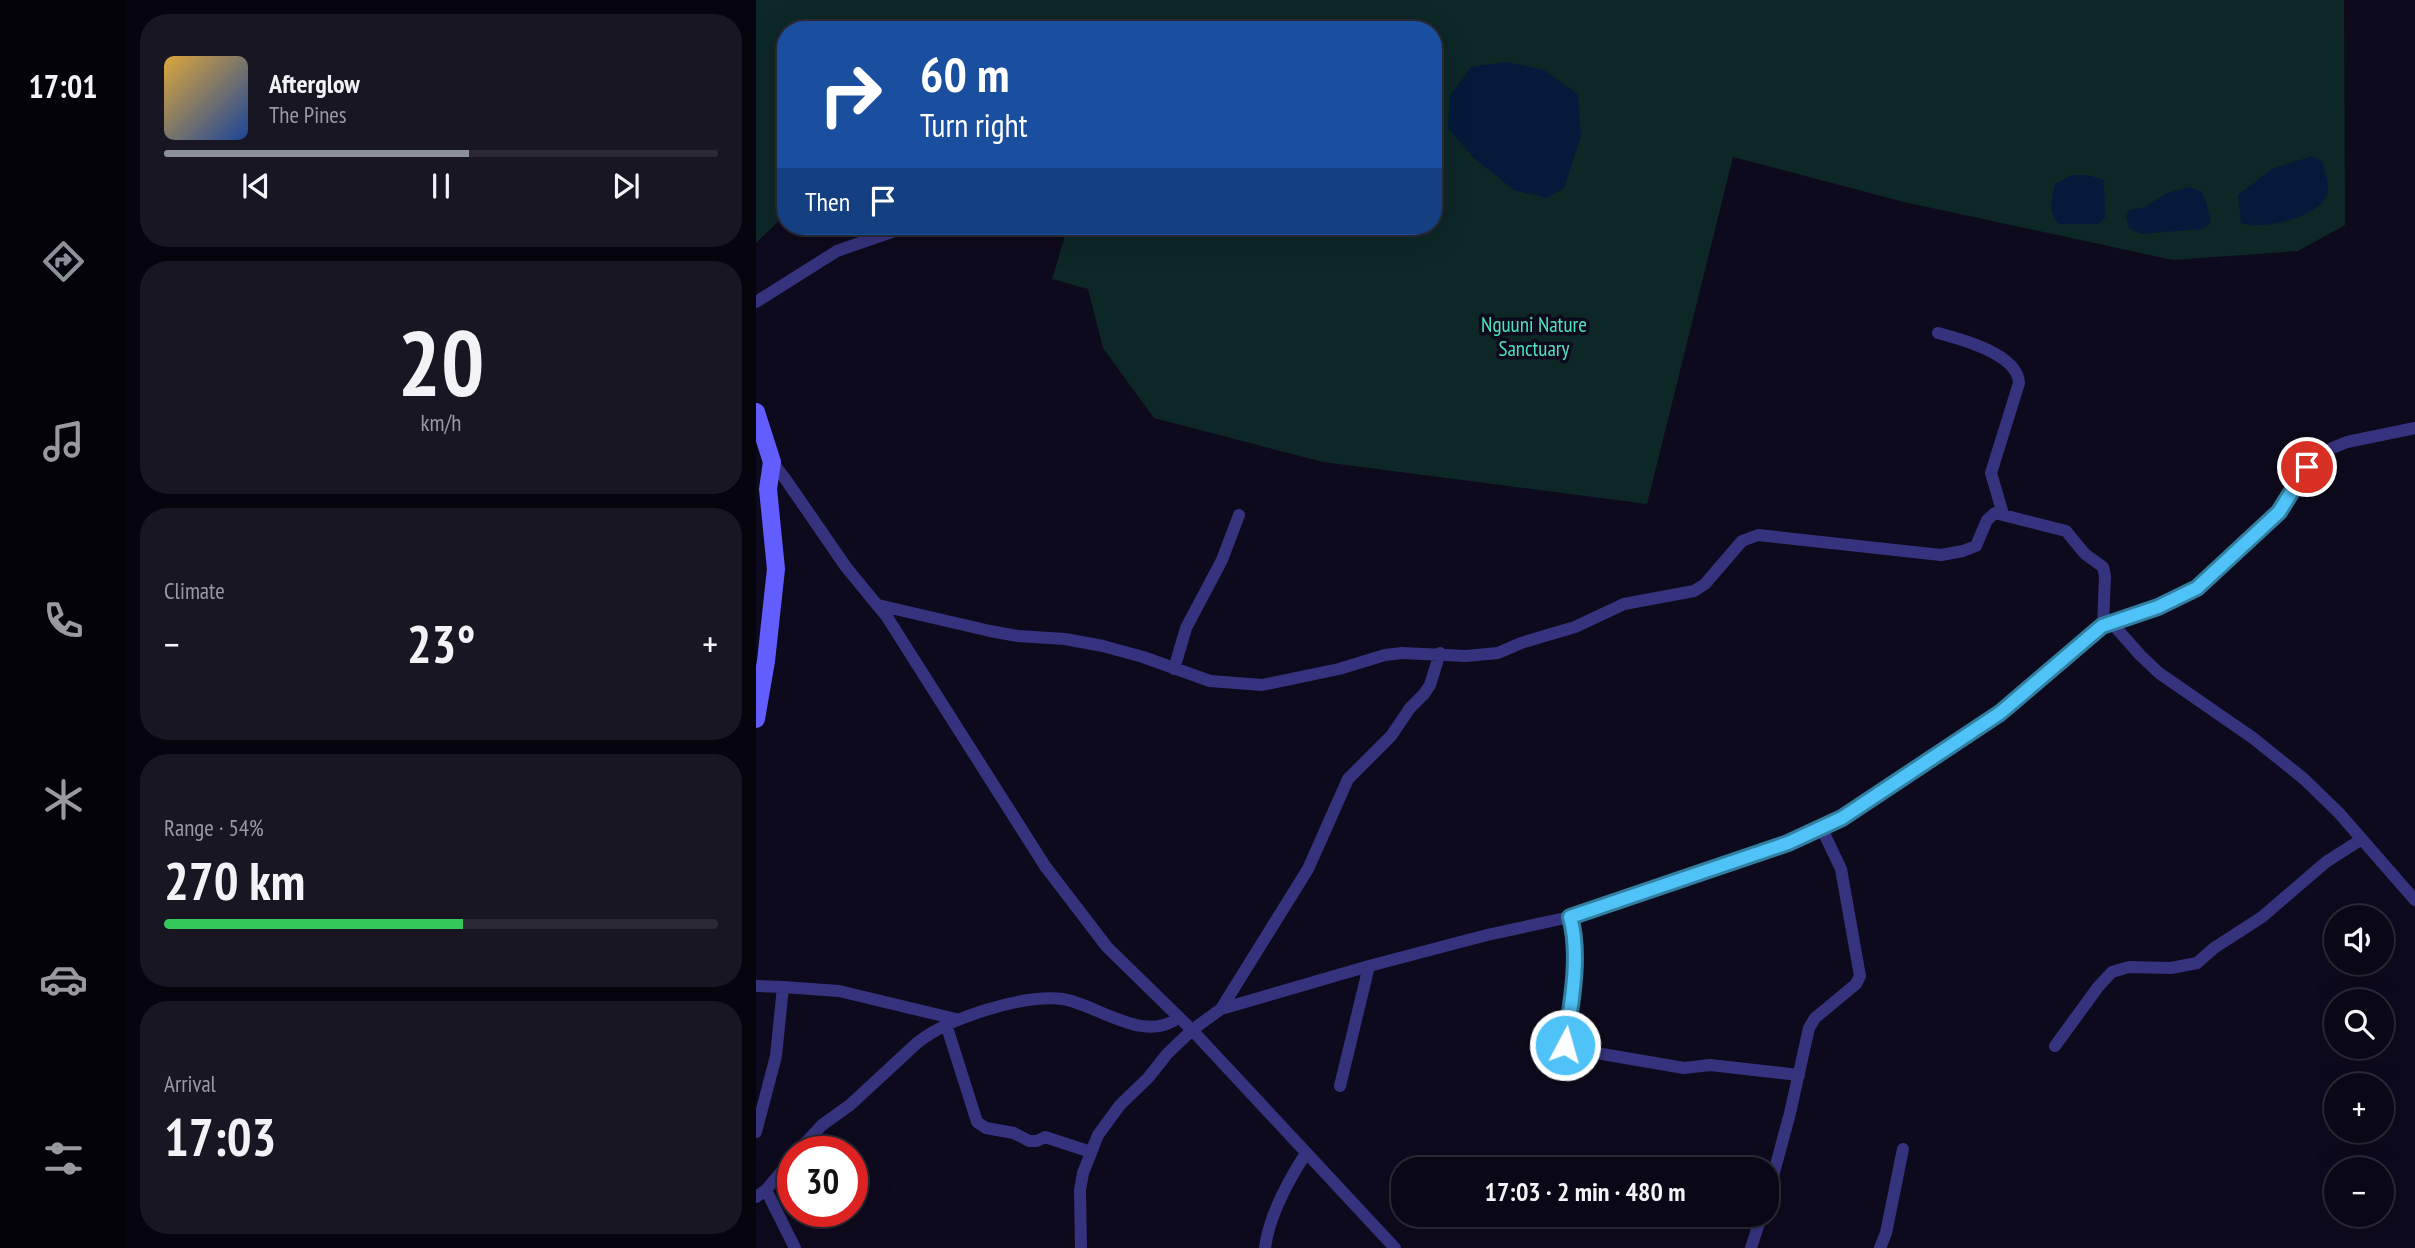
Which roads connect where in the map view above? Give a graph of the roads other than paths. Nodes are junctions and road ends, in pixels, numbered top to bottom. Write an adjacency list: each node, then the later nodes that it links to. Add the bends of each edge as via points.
1 (883, 235): 2 (street, via 837,251)
2 (756, 302)
3 (1938, 333): 7 (street, via 1987,350 2019,376 1991,473)
4 (756, 412): 6 (main road)
5 (2415, 428): 10 (street, via 2347,442 2320,453 2279,512 2197,588)
6 (772, 462): 9 (street); 13 (main road, via 768,489 776,569)
7 (2003, 514): 10 (street, via 2066,531 2103,567); 11 (street, via 1991,515 1976,546 1941,555 1781,536 1749,537 1694,591 1624,604 1575,627 1498,653)
8 (1239, 515): 12 (street, via 1222,560 1186,628)
9 (878, 605): 12 (street, via 1002,634 1123,650); 22 (street, via 1045,866 1107,947)
10 (2107, 624): 14 (street, via 2000,713); 15 (street, via 2159,673 2284,761)
11 (1440, 653): 12 (street, via 1385,655 1262,685 1222,683); 21 (street, via 1424,694 1348,779 1308,869)
12 (1174, 669)
13 (756, 719)
14 (1822, 829): 17 (street); 26 (street, via 1841,869 1860,976 1849,992 1815,1018)
15 (2362, 839): 16 (street); 25 (street, via 2189,967 2129,967 2112,972)
16 (2415, 900)
17 (1570, 917): 18 (street); 26 (street, via 1575,951 1567,1048 1684,1069 1710,1065)
18 (1369, 966): 21 (street); 27 (street)
19 (756, 986): 20 (street)
20 (783, 987): 23 (street, via 839,991); 28 (street, via 776,1056)
21 (1221, 1009): 24 (street)
22 (1179, 1017): 23 (street, via 1165,1026 1135,1024 1076,1003 1048,999); 24 (street)
23 (951, 1021): 29 (street, via 917,1043); 31 (street, via 977,1122 1030,1141 1045,1137)
24 (1192, 1031): 31 (street, via 1120,1105); 32 (street)
25 (2055, 1046)
26 (1799, 1075): 33 (street)
27 (1340, 1086)
28 (756, 1132)
29 (812, 1136)
30 (1903, 1149): 42 (street)
31 (1091, 1152): 38 (street, via 1080,1190)
32 (1306, 1153): 39 (street, via 1270,1224); 40 (street)
33 (1778, 1157)
34 (777, 1176): 35 (street)
35 (761, 1194): 37 (street)
36 (1758, 1227): 41 (street)
37 (795, 1248)
38 (1081, 1248)
39 (1265, 1248)
40 (1394, 1248)
41 (1751, 1248)
42 (1880, 1248)

